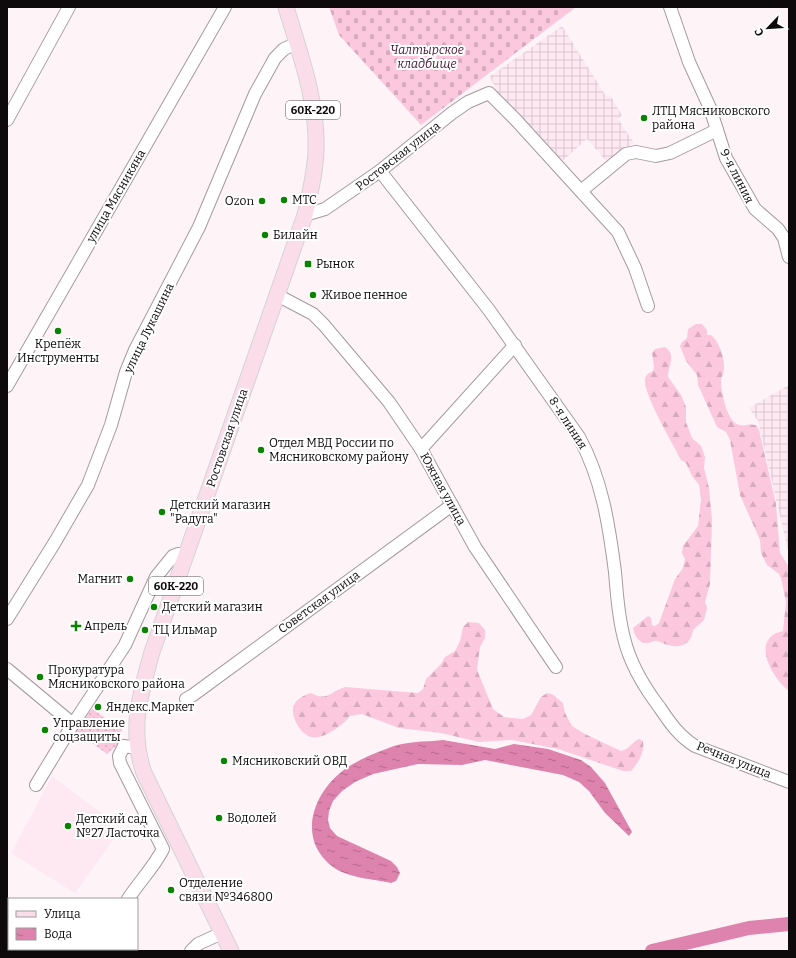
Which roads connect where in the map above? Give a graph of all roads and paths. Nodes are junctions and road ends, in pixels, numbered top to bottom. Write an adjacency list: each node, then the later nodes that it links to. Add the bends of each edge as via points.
1 (69, 7): 6 (street)
2 (225, 7): 15 (street, улица Мясникяна)
3 (286, 7): 5 (main road, Ростовская улица / 60К-220)
4 (670, 7): 7 (street, 9-я линия, via 688,62 710,108)
5 (297, 43): 10 (main road, Ростовская улица / 60К-220, via 312,100 316,134 315,169); 19 (street, улица Лукашина, via 284,49 275,58 255,94 199,227 135,350 111,425 88,484)
6 (7, 120)
7 (717, 130): 9 (street, via 670,154 626,154); 11 (street, 9-я линия, via 726,158 750,202 778,229 784,238)
8 (380, 170): 9 (street, Ростовская улица, via 452,113 468,102 489,93); 10 (street, Ростовская улица, via 325,210); 14 (street, 8-я линия)
9 (581, 192): 13 (street, via 618,232)
10 (305, 215): 12 (main road, Ростовская улица / 60К-220)
11 (789, 257)
12 (277, 295): 16 (street, Южная улица, via 313,314 338,338 389,402); 18 (main road, Ростовская улица / 60К-220)
13 (648, 306)
14 (515, 345): 16 (street); 23 (street, 8-я линия, via 579,437 594,469 607,518 619,619 624,639 636,670)
15 (7, 386)
16 (421, 449): 17 (street, Южная улица)
17 (452, 505): 20 (street, Южная улица, via 499,585); 22 (street, Советская улица)
18 (187, 554): 24 (street, via 173,556 156,577 125,645); 25 (main road, Ростовская улица / 60К-220, via 144,680 136,716)
19 (7, 619)
20 (556, 667)
21 (7, 668): 24 (street)
22 (186, 699)
23 (665, 716): 26 (street, Речная улица, via 684,739 695,746)
24 (73, 724): 27 (street)
25 (137, 748): 28 (street, via 124,746 119,756 120,763 163,849); 29 (main road, Ростовская улица / 60К-220, via 151,789)
26 (789, 782)
27 (36, 786)
28 (129, 898)
29 (222, 933): 30 (street, via 198,944); 31 (main road, Ростовская улица / 60К-220)
30 (191, 951)
31 (231, 951)

